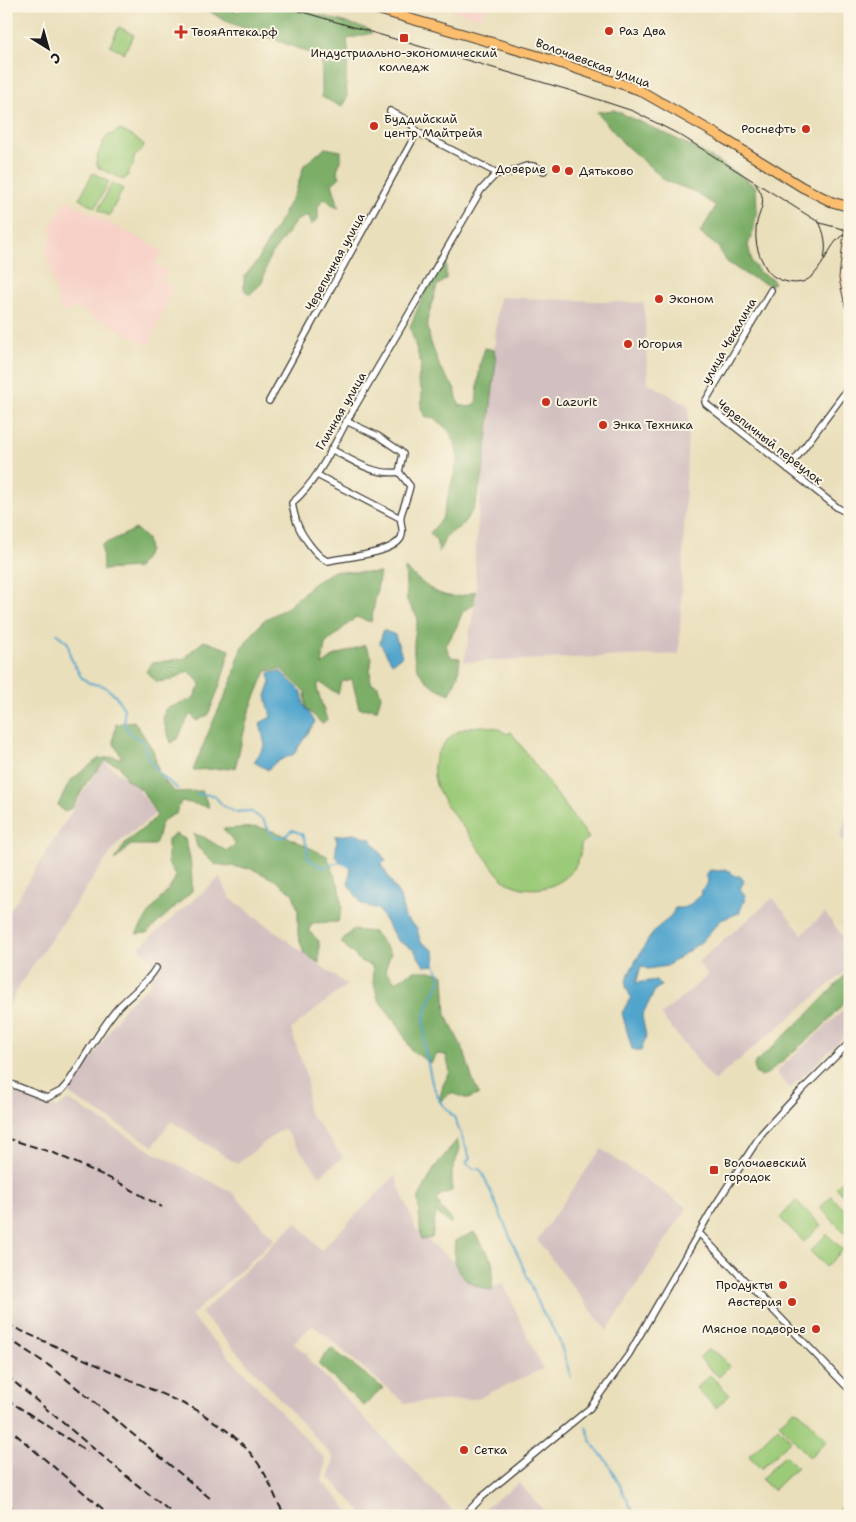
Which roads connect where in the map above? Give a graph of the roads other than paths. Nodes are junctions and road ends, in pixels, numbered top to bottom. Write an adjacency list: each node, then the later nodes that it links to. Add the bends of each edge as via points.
1 (366, 6): 6 (main road, Волочаевская улица, via 542,57 639,90 802,187)
2 (390, 111): 3 (street, via 409,121)
3 (417, 132): 5 (street); 11 (street, Черепичная улица)
4 (544, 171): 5 (street, via 533,166 504,175)
5 (497, 173): 13 (street, Глинная улица, via 481,190)
6 (850, 208)
7 (850, 224): 9 (main road, via 844,278)
8 (771, 290): 12 (street, улица Чекалина)
9 (850, 305)
10 (850, 386): 15 (street)
11 (269, 401)
12 (705, 402): 15 (street, Черепичный переулок, via 708,408)
13 (346, 421): 14 (street, Глинная улица); 16 (street, via 400,451 403,454)
14 (331, 449): 16 (street, via 366,467); 17 (street, Глинная улица)
15 (788, 468): 18 (street, Черепичный переулок)
16 (399, 472): 19 (street, Глинная улица, via 410,486)
17 (317, 475): 19 (street); 19 (street, Глинная улица, via 292,503 297,524 323,559 387,549 402,536)
18 (850, 514)
19 (400, 518)
20 (156, 968): 22 (street, via 151,977 114,1012 61,1091 47,1098)
21 (850, 1042): 23 (street, via 762,1133)
22 (6, 1082)
23 (699, 1233): 24 (street); 25 (street, via 629,1354 590,1408 488,1492)
24 (850, 1390)
25 (464, 1516)

